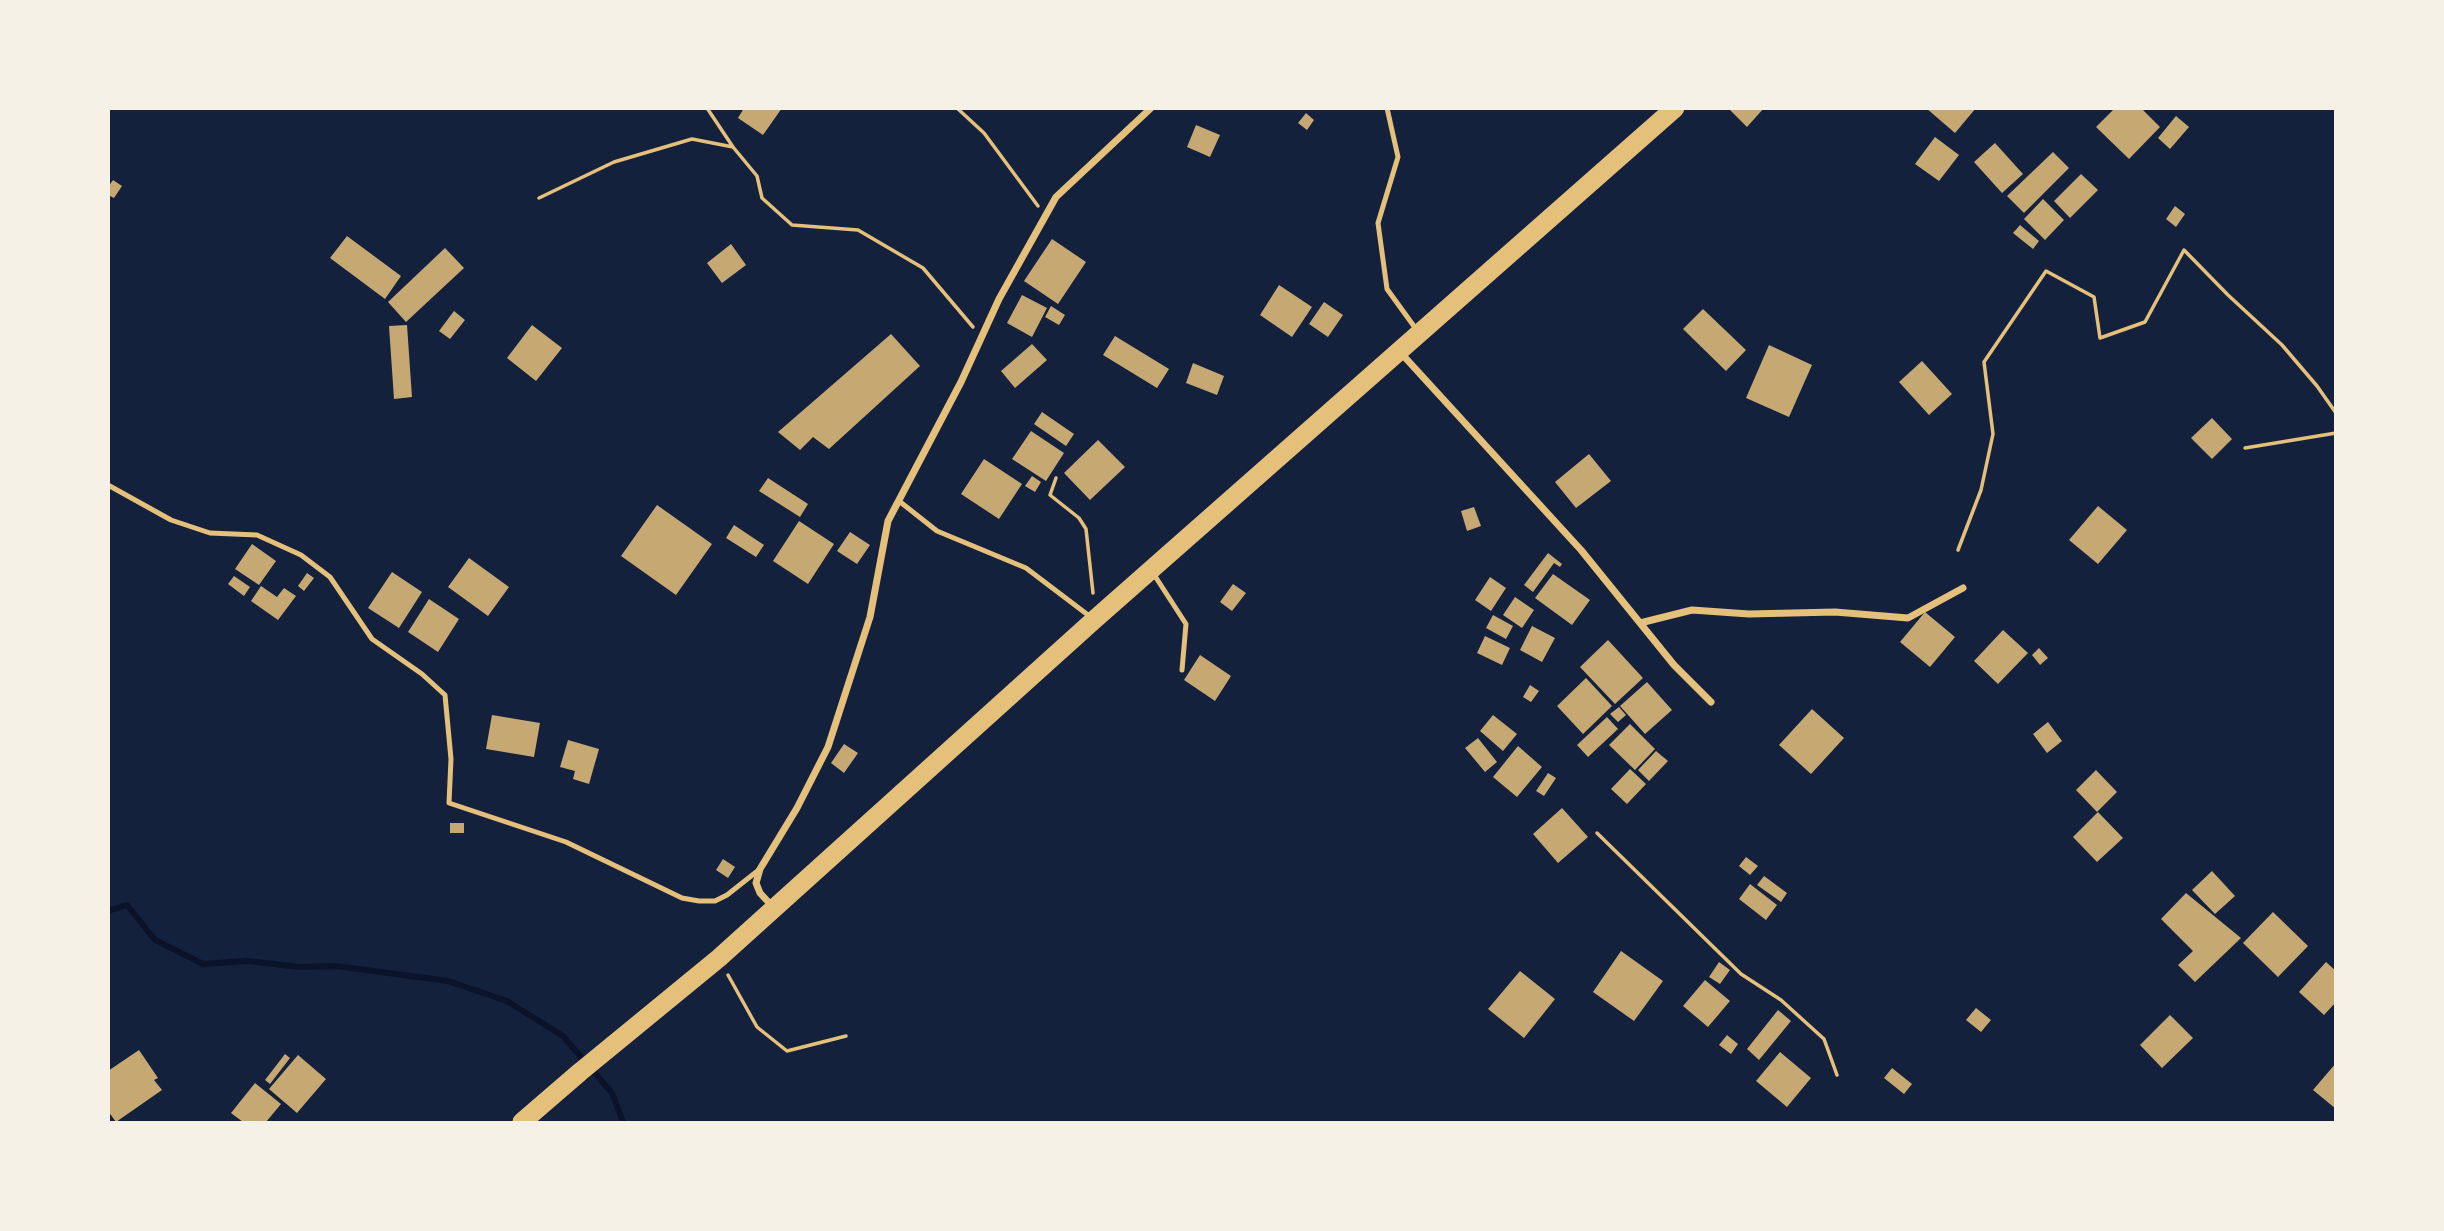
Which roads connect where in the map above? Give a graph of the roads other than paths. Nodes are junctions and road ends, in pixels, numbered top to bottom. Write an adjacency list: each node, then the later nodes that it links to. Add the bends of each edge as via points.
1 (1151, 108): 7 (street, via 1056,197 999,299)
2 (1387, 108): 4 (lane, via 1398,157 1378,223 1387,289)
3 (1675, 108): 4 (highway)
4 (1420, 334): 5 (highway)
5 (1399, 352): 8 (highway); 11 (street, via 1581,550)
6 (108, 485): 14 (lane, via 171,520 209,533 257,535 301,555 330,577 372,639 444,695 450,803 566,842 682,898 715,901)
7 (899, 500): 10 (lane, via 937,531 1026,568); 14 (street, via 888,521 870,617 828,747)
8 (1151, 570): 10 (highway); 12 (lane, via 1186,624)
9 (1963, 588): 11 (street, via 1908,618 1692,610)
10 (1094, 620): 15 (highway)
11 (1640, 623): 13 (street)
12 (1182, 670)
13 (1711, 702)
14 (760, 869): 15 (street, via 756,883)
15 (774, 909): 16 (highway)
16 (522, 1122)

